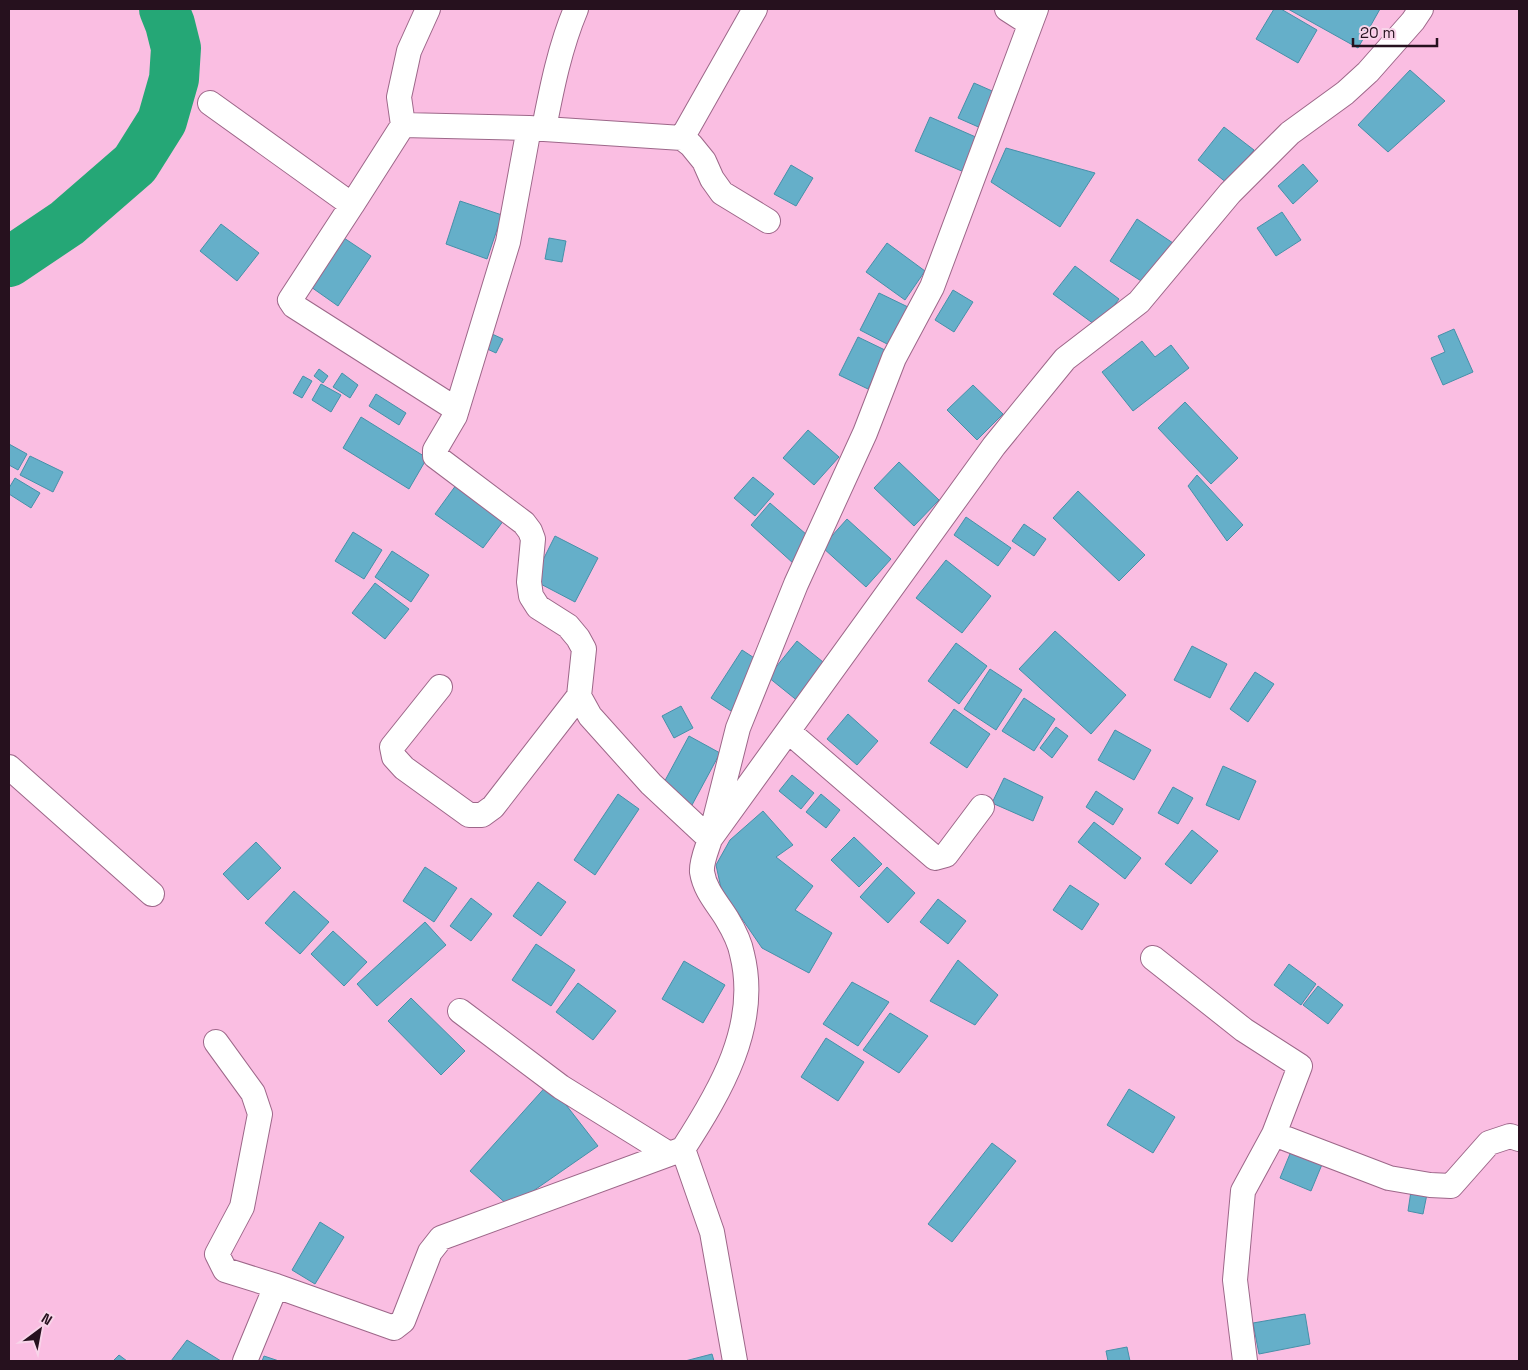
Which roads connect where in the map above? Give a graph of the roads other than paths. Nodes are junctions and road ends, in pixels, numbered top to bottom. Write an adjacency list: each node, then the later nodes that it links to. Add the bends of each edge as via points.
1 (428, 9): 8 (street, via 408,52 399,97)
2 (576, 9): 9 (street)
3 (755, 9): 10 (street)
4 (1007, 9): 6 (street)
5 (1421, 9): 16 (street, via 1368,72 1290,133 1230,193 1139,302 1065,359 994,446)
6 (1033, 16): 19 (street, via 932,286 894,358 865,434 796,584 738,728)
7 (210, 103): 11 (street)
8 (403, 126): 9 (street); 11 (street)
9 (536, 128): 10 (street); 13 (street, via 508,242)
10 (682, 138): 12 (street, via 704,162 722,192)
11 (352, 205): 13 (street, via 290,300 294,306 451,406)
12 (768, 221)
13 (455, 416): 15 (street, via 434,450 435,456 524,523 530,531 534,539 529,582 531,596 538,607 568,626 584,649)
14 (440, 687): 15 (street, via 392,747 394,757 404,768 469,815 482,815 493,807)
15 (579, 696): 19 (street, via 595,724 651,784)
16 (788, 731): 18 (street, via 936,858 946,856); 19 (street)
17 (9, 767): 20 (street)
18 (982, 807)
19 (710, 839): 26 (street, via 702,872 710,896 728,920 742,953 747,986 742,1029 734,1056 706,1114)
20 (152, 894)
21 (1153, 958): 24 (street, via 1244,1030 1300,1066)
22 (460, 1011): 26 (street, via 562,1087)
23 (216, 1042): 27 (street, via 253,1094 260,1114 242,1207 217,1254 225,1270)
24 (1274, 1134): 25 (street, via 1389,1178 1451,1186 1490,1143 1510,1136); 30 (street, via 1243,1191 1235,1280)
25 (1519, 1139)
26 (676, 1152): 27 (street, via 441,1238 430,1252 404,1320 394,1328); 29 (street, via 712,1232)
27 (276, 1286): 28 (street)
28 (245, 1361)
29 (735, 1361)
30 (1245, 1361)

